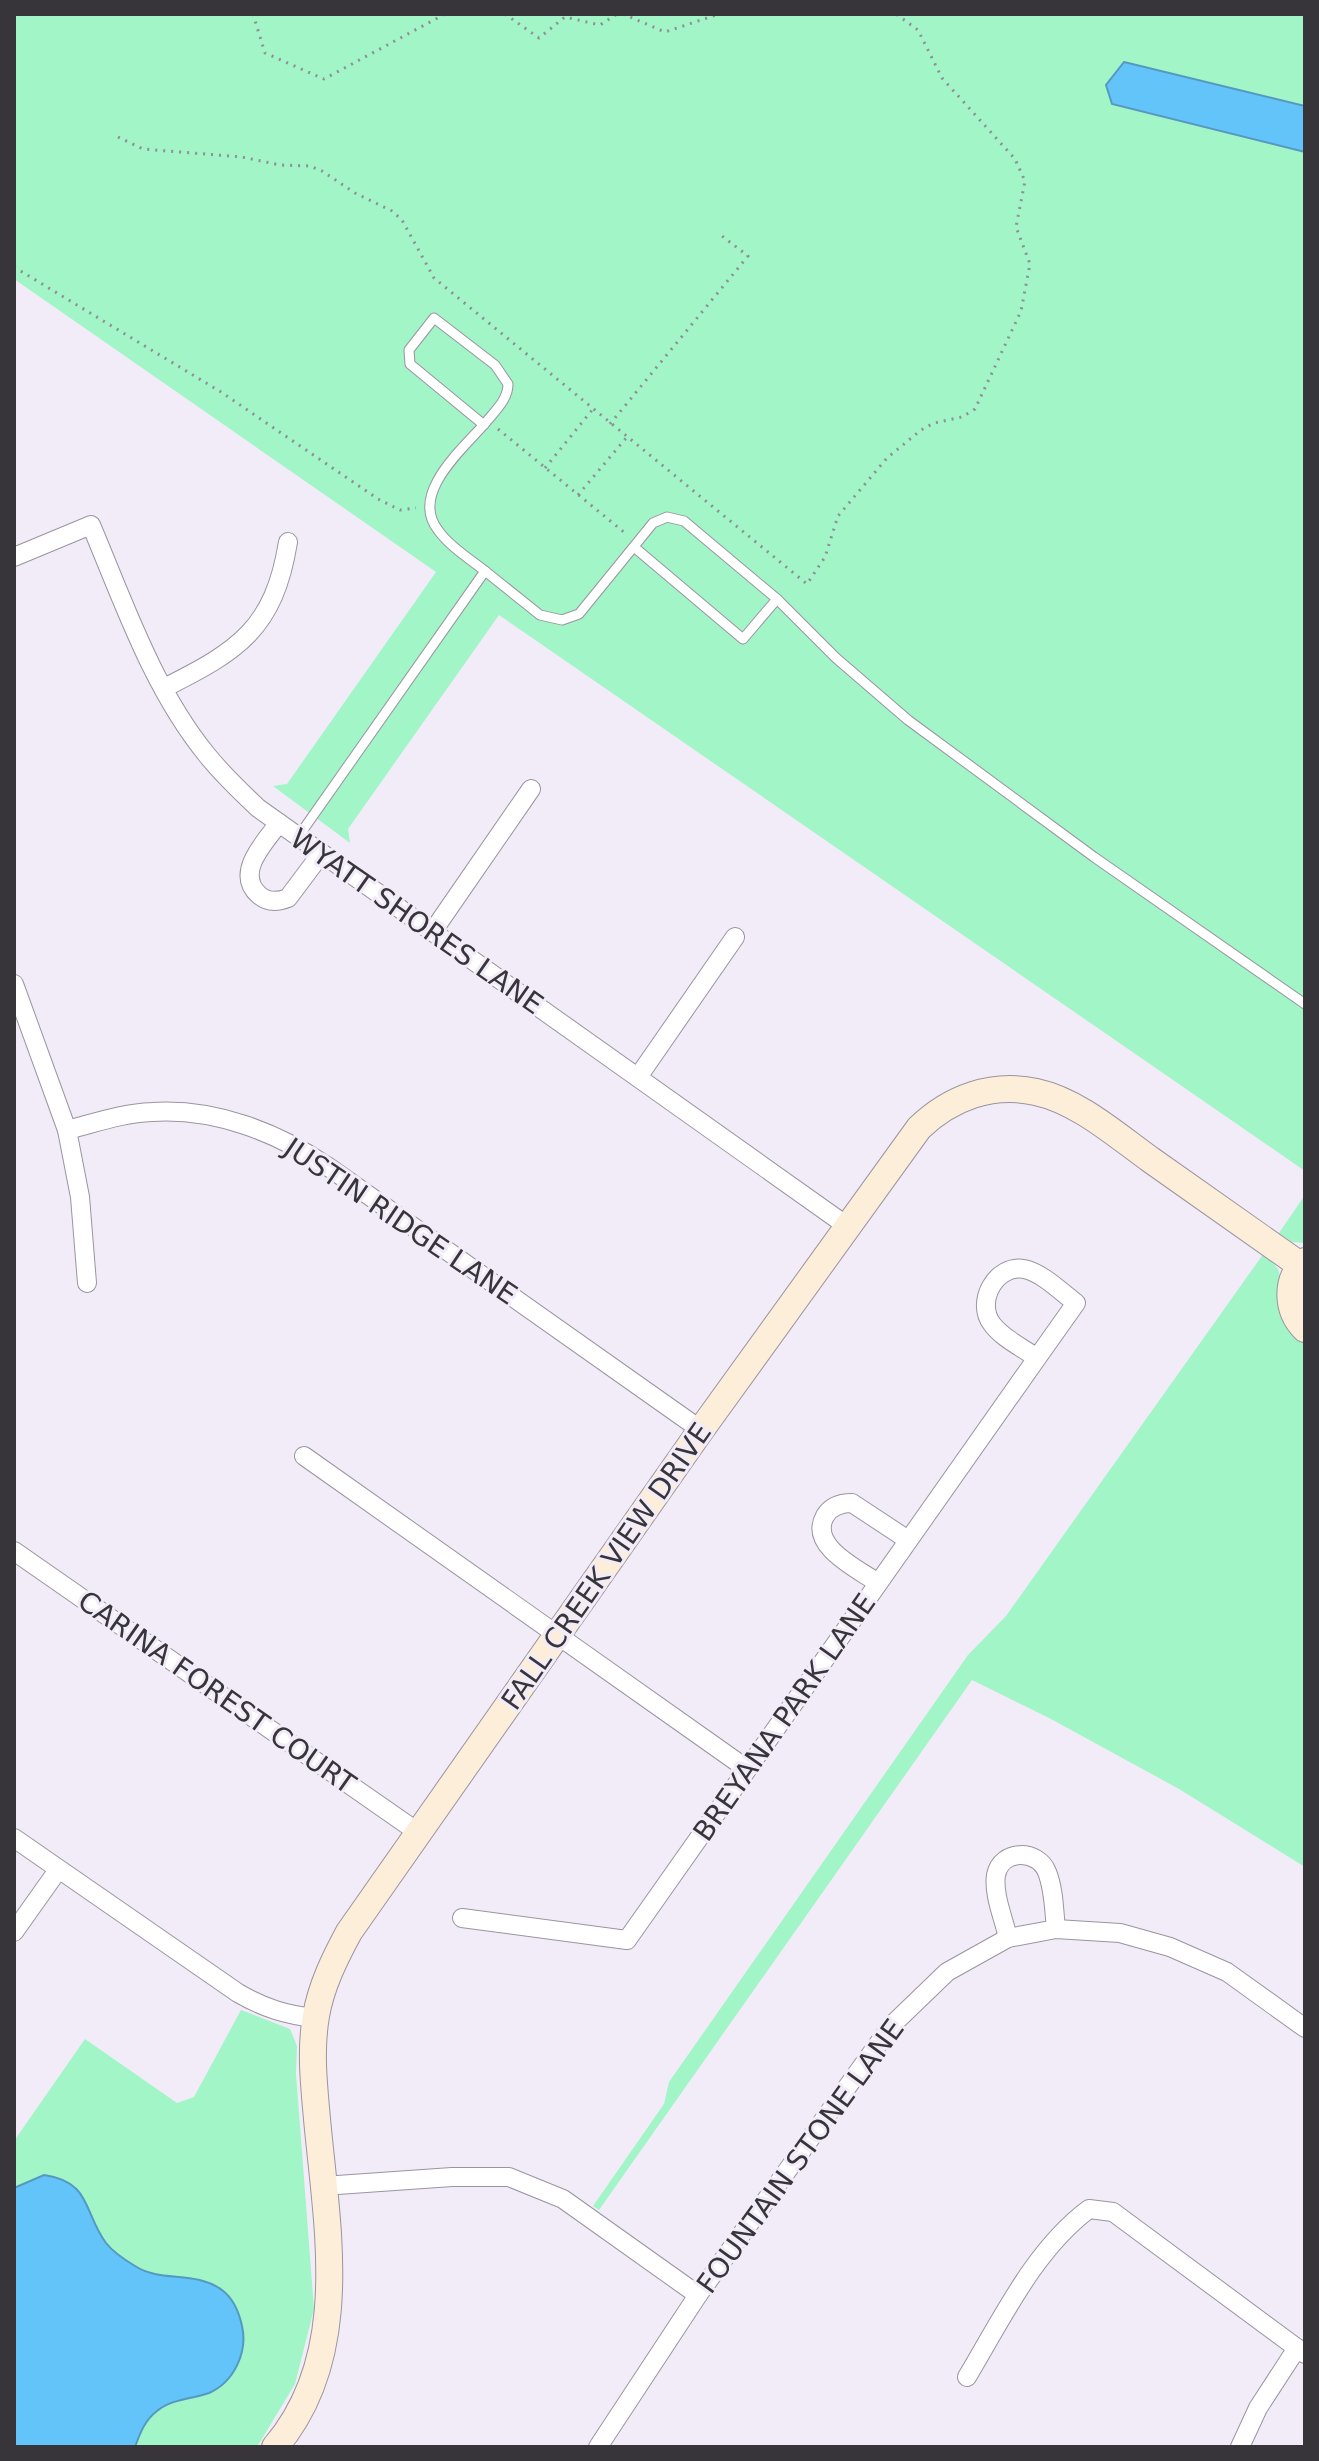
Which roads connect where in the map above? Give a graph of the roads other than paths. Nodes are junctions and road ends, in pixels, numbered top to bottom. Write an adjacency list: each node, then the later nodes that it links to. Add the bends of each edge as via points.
1 (486, 422): 1 (lane, via 508,389 506,377 434,318 409,350 410,364); 5 (lane, via 434,483 428,506 437,530)
2 (288, 542): 7 (street, via 279,586 260,620 223,658)
3 (636, 545): 5 (lane, via 579,614 562,620 540,615); 6 (lane, via 653,523 667,517 684,521); 6 (lane, via 743,639)
4 (14, 557): 7 (street, WYATT SHORES LANE, via 91,525)
5 (485, 571): 10 (lane)
6 (777, 599): 15 (lane, via 908,720)
7 (164, 688): 9 (street, WYATT SHORES LANE, via 206,755)
8 (531, 789): 12 (street)
9 (279, 823): 10 (street, WYATT SHORES LANE); 11 (street, via 250,868 256,893 271,901 288,898)
10 (298, 837): 11 (street, WYATT SHORES LANE)
11 (321, 854): 12 (street, WYATT SHORES LANE)
12 (433, 931): 16 (street, WYATT SHORES LANE)
13 (735, 937): 16 (street)
14 (14, 984): 17 (street)
15 (1305, 1004)
16 (638, 1077): 18 (street, WYATT SHORES LANE)
17 (67, 1130): 20 (street, via 80,1197); 23 (street, JUSTIN RIDGE LANE, via 153,1112 210,1116 277,1136)
18 (847, 1226): 19 (street, FALL CREEK VIEW DRIVE, via 933,1114 969,1096 1016,1089 1038,1092 1097,1122); 23 (street, FALL CREEK VIEW DRIVE)
19 (1303, 1263): 21 (street, FALL CREEK VIEW DRIVE, via 1289,1293 1291,1309)
20 (87, 1283)
21 (1305, 1329)
22 (1037, 1358): 22 (street, BREYANA PARK LANE, via 997,1329 987,1315 989,1289 1008,1270 1037,1274 1076,1303); 25 (street, BREYANA PARK LANE)
23 (701, 1430): 28 (street, FALL CREEK VIEW DRIVE)
24 (304, 1456): 28 (street)
25 (908, 1540): 27 (street, BREYANA PARK LANE); 27 (street, via 852,1503 835,1506 825,1516 821,1532 826,1544)
26 (14, 1551): 30 (street, CARINA FOREST COURT)
27 (878, 1583): 29 (street, BREYANA PARK LANE)
28 (558, 1634): 29 (street); 30 (street, FALL CREEK VIEW DRIVE)
29 (747, 1769): 33 (street, BREYANA PARK LANE, via 627,1940)
30 (419, 1833): 37 (street, FALL CREEK VIEW DRIVE, via 349,1932)
31 (14, 1838): 32 (street)
32 (58, 1870): 35 (street); 37 (street, via 250,2000 280,2013)
33 (462, 1918)
34 (1056, 1929): 36 (street, FOUNTAIN STONE LANE); 36 (street, via 1048,1874 1041,1861 1026,1853 1009,1857 997,1870 995,1885); 38 (street, FOUNTAIN STONE LANE, via 1120,1933 1170,1947 1227,1972)
35 (14, 1932)
36 (1008, 1938): 40 (street, FOUNTAIN STONE LANE, via 947,1972 891,2026)
37 (315, 2018): 39 (street, FALL CREEK VIEW DRIVE, via 313,2075)
38 (1305, 2028)
39 (323, 2186): 40 (street, via 509,2177 563,2199); 44 (street, FALL CREEK VIEW DRIVE, via 326,2335 310,2388)
40 (698, 2295): 43 (street, FOUNTAIN STONE LANE)
41 (1301, 2351): 42 (street, via 1113,2212 1089,2209 1069,2224 1031,2273); 45 (street, via 1258,2408)
42 (967, 2377)
43 (602, 2446)
44 (275, 2447)
45 (1240, 2447)

